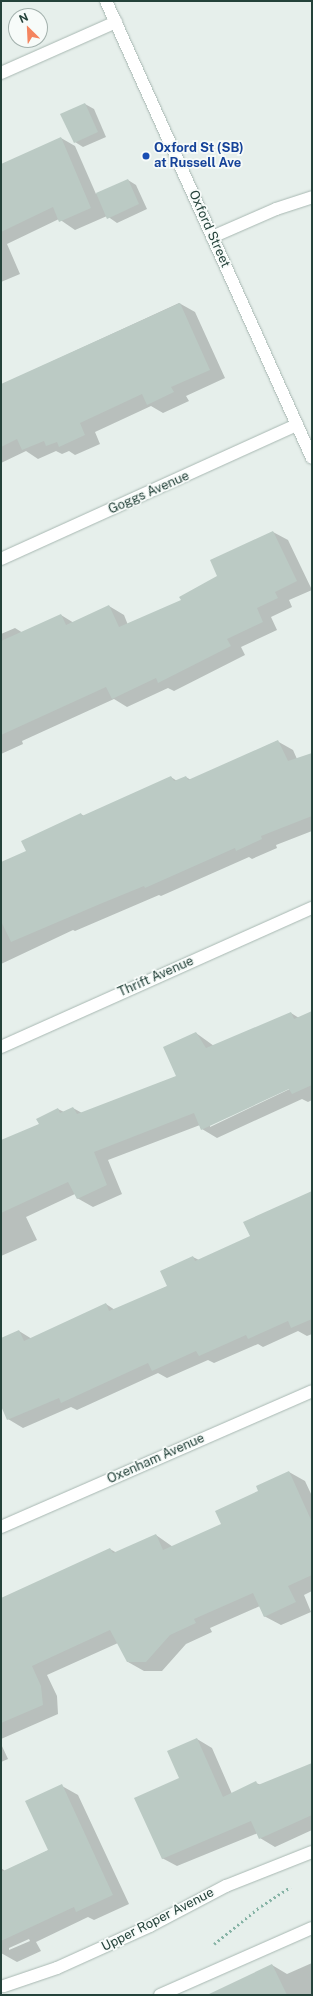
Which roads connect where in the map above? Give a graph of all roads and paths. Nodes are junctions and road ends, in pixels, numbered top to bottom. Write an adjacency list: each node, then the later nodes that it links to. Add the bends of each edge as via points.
1 (106, 1): 2 (street, Oxford Street)
2 (116, 22): 3 (street); 5 (street, Oxford Street)
3 (1, 73)
4 (312, 197): 5 (street, via 276,209)
5 (212, 237): 6 (street, Oxford Street)
6 (297, 425): 7 (street, Oxford Street); 8 (street, Goggs Avenue)
7 (312, 458)
8 (1, 560)
9 (312, 908): 10 (street, Thrift Avenue)
10 (1, 1047)
11 (312, 1391): 12 (street, Oxenham Avenue)
12 (1, 1527)
13 (312, 1852): 17 (street, Upper Roper Avenue, via 226,1886 150,1926 57,1968)
14 (294, 1885): 16 (path, via 261,1906)
15 (312, 1928): 18 (street)
16 (212, 1946)
17 (4, 1986)
18 (160, 1995)

